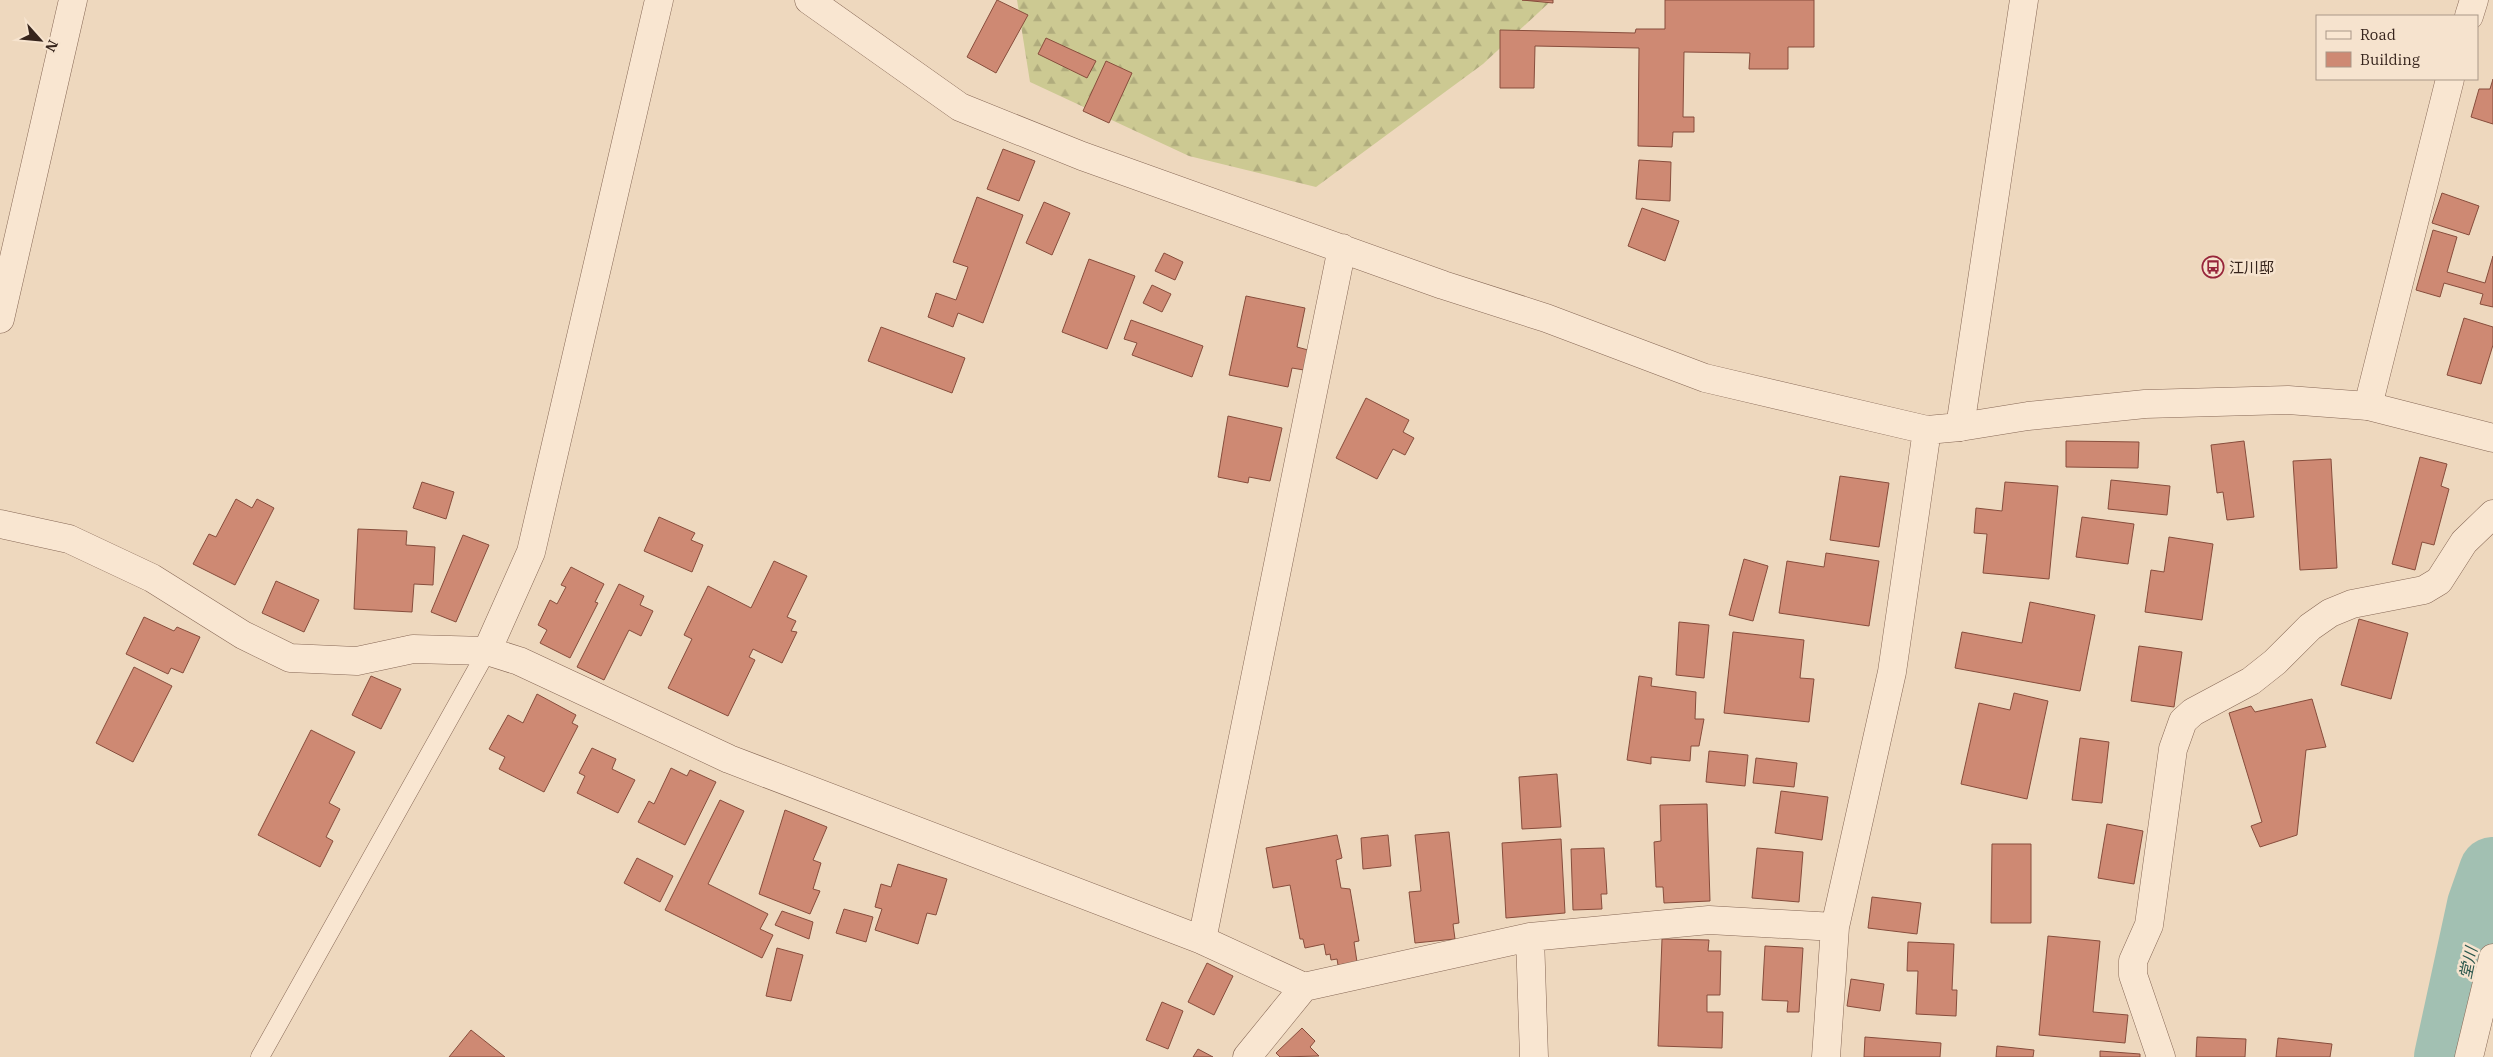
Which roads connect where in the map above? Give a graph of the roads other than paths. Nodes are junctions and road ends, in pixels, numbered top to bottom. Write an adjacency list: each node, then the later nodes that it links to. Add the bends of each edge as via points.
1 (73, 0): 9 (street)
2 (658, 0): 16 (street, via 531,552)
3 (809, 0): 8 (street, via 960,107 1100,163)
4 (2024, 0): 11 (street)
5 (2474, 0): 6 (street)
6 (2469, 15)
7 (2450, 80): 10 (street)
8 (1342, 248): 12 (street, via 1546,318 1705,378); 19 (street)
9 (0, 319)
10 (2368, 406): 11 (street, via 2288,400 2145,404 2028,416); 13 (street)
11 (1960, 427): 12 (street)
12 (1927, 430): 17 (street, via 1892,672)
13 (2493, 438)
14 (2493, 514): 26 (street, via 2464,542 2439,581 2424,590 2352,604 2330,613 2251,681 2193,712 2183,721 2173,749 2149,925 2134,961 2134,975)
15 (0, 524): 16 (street, via 69,538 152,578 243,636 290,658 356,661 413,649)
16 (486, 651): 19 (street, via 519,661 729,759); 22 (lane)
17 (1835, 927): 18 (street, via 1708,920); 25 (street)
18 (1530, 937): 21 (street); 24 (street)
19 (1202, 940): 21 (street)
20 (2493, 958): 27 (street)
21 (1304, 987): 23 (street)
22 (260, 1057)
23 (1247, 1057)
24 (1534, 1057)
25 (1826, 1057)
26 (2161, 1057)
27 (2469, 1057)

